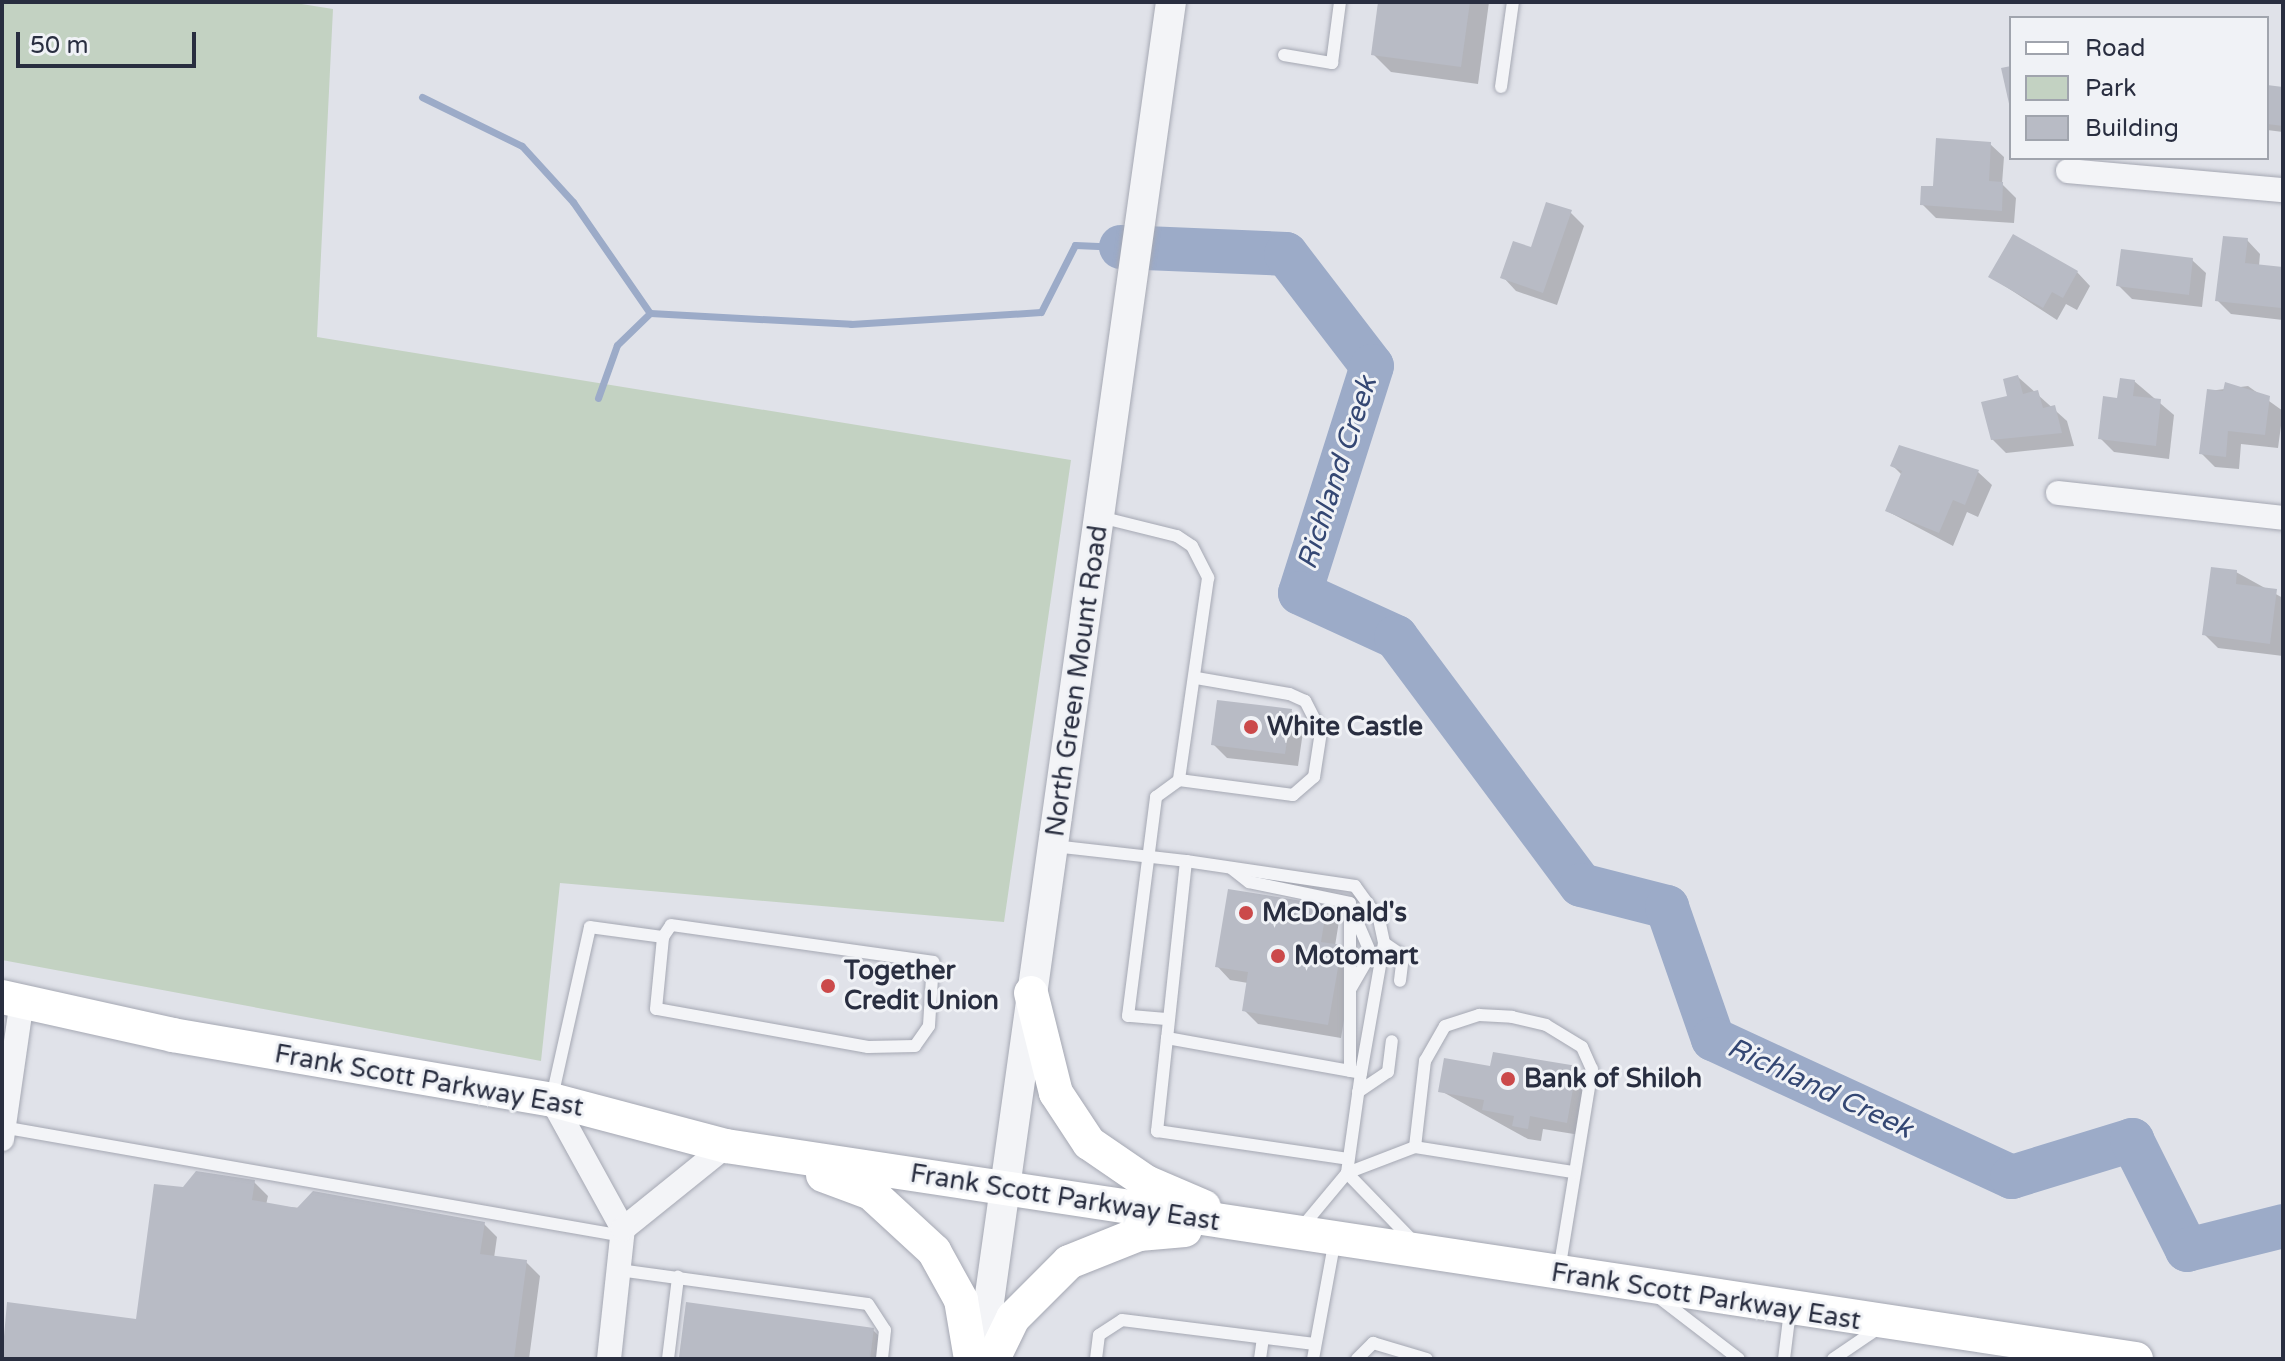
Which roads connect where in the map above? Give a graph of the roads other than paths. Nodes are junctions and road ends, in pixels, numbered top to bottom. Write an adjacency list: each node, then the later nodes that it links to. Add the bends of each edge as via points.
1 (1171, 2): 9 (street, North Green Mount Road)
2 (1340, 2): 4 (lane, via 1332,63)
3 (1513, 2): 5 (lane)
4 (1284, 55)
5 (1501, 87)
6 (2068, 171): 7 (street)
7 (2283, 190)
8 (2058, 493): 10 (street)
9 (1100, 517): 11 (lane, via 1155,525 1192,546 1209,594); 13 (street, North Green Mount Road)
10 (2283, 518)
11 (1196, 678): 12 (lane); 12 (lane, via 1305,701 1321,732 1314,777 1293,795)
12 (1179, 780): 14 (lane, via 1156,797)
13 (1053, 846): 14 (lane); 22 (street, North Green Mount Road)
14 (1146, 857): 15 (lane); 24 (lane, via 1128,1016)
15 (1186, 861): 16 (lane); 24 (lane)
16 (1229, 867): 17 (lane, via 1249,882 1350,903); 19 (lane, via 1355,886 1379,919)
17 (1354, 914): 21 (lane, via 1346,955); 21 (lane, via 1369,954 1365,975)
18 (663, 937): 18 (lane, via 671,925 933,962 929,1026 915,1046 868,1047 656,1009); 29 (lane, via 590,927)
19 (1384, 943): 20 (lane, via 1403,956); 27 (lane)
20 (1400, 981)
21 (1351, 988): 27 (lane)
22 (1031, 993): 36 (street, North Green Mount Road); 37 (main road, via 1056,1093 1089,1143 1146,1182)
23 (12, 999): 29 (main road, Frank Scott Parkway East, via 173,1035); 30 (street)
24 (1166, 1019): 25 (lane)
25 (1167, 1038): 27 (lane, via 1206,1052); 33 (lane, via 1157,1131 1229,1135)
26 (1392, 1041): 28 (lane, via 1388,1072)
27 (1356, 1072): 28 (lane)
28 (1358, 1092): 33 (lane)
29 (552, 1100): 32 (main road, Frank Scott Parkway East); 38 (street)
30 (3, 1131): 38 (lane)
31 (1415, 1147): 34 (lane); 34 (lane, via 1434,1039 1460,1019 1512,1017 1561,1032 1589,1058); 35 (lane)
32 (743, 1149): 36 (main road, Frank Scott Parkway East); 38 (street); 53 (main road, via 871,1193 910,1226 934,1251 961,1300)
33 (1348, 1159): 35 (lane)
34 (1573, 1172): 43 (lane)
35 (1347, 1173): 39 (lane); 41 (lane)
36 (1005, 1189): 37 (main road, Frank Scott Parkway East); 54 (street, North Green Mount Road)
37 (1249, 1226): 39 (main road, Frank Scott Parkway East); 55 (main road, via 1139,1234 1069,1262 1013,1318)
38 (623, 1233): 42 (street)
39 (1295, 1233): 40 (main road, Frank Scott Parkway East)
40 (1335, 1239): 41 (main road, Frank Scott Parkway East); 49 (lane)
41 (1426, 1253): 43 (main road, Frank Scott Parkway East)
42 (619, 1270): 44 (lane); 50 (street)
43 (1559, 1273): 45 (main road, Frank Scott Parkway East)
44 (678, 1277): 51 (lane); 52 (lane, via 868,1304 885,1330)
45 (1641, 1285): 46 (main road, Frank Scott Parkway East); 61 (lane)
46 (1790, 1310): 47 (main road, Frank Scott Parkway East); 62 (lane)
47 (1884, 1325): 63 (lane); 64 (main road, Frank Scott Parkway East)
48 (1263, 1338): 49 (lane); 56 (lane, via 1122,1320 1099,1335); 57 (lane)
49 (1315, 1344): 58 (lane)
50 (609, 1359)
51 (668, 1359)
52 (882, 1359)
53 (971, 1359)
54 (981, 1359)
55 (993, 1359)
56 (1096, 1359)
57 (1260, 1359)
58 (1313, 1359)
59 (1357, 1359): 60 (lane, via 1373,1343)
60 (1427, 1359)
61 (1739, 1359)
62 (1784, 1359)
63 (1833, 1359)
64 (2136, 1359)

